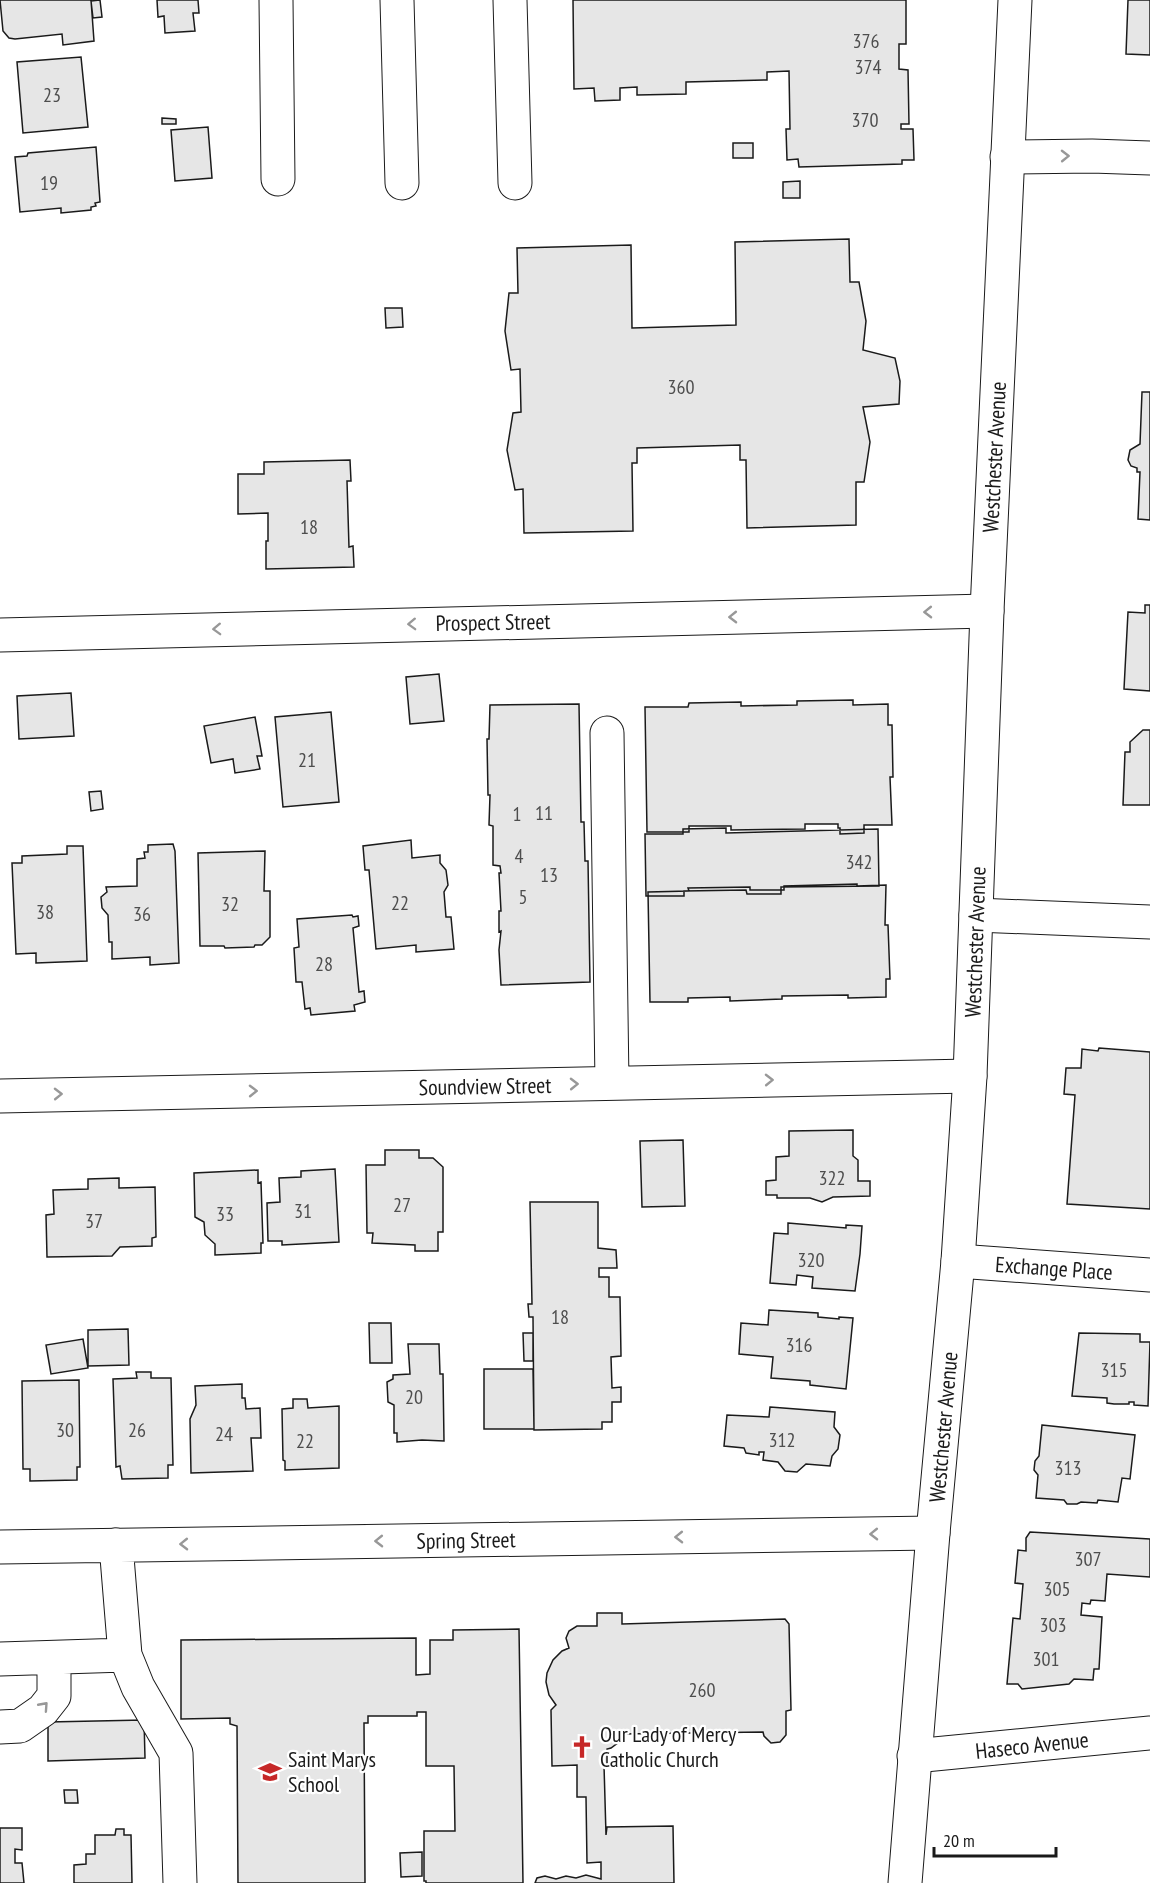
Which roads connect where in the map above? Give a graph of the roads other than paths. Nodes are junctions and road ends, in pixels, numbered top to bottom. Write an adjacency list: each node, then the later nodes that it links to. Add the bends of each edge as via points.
1 (276, 0): 7 (street)
2 (397, 0): 8 (street)
3 (510, 0): 9 (street)
4 (1015, 0): 5 (street, Westchester Avenue)
5 (1007, 157): 6 (street, one-way to 6); 10 (street, Westchester Avenue)
6 (1150, 158)
7 (278, 179)
8 (402, 183)
9 (515, 183)
10 (987, 611): 11 (street, Prospect Street, one-way to 11); 13 (street, Westchester Avenue)
11 (0, 635)
12 (607, 733): 16 (street)
13 (976, 915): 14 (street); 15 (street, Westchester Avenue)
14 (1150, 921)
15 (970, 1076): 16 (street, Soundview Street, one-way to 15); 18 (street, Westchester Avenue)
16 (612, 1083): 17 (street, Soundview Street, one-way to 16)
17 (0, 1096)
18 (958, 1261): 19 (street, Exchange Place); 20 (street, Westchester Avenue)
19 (1150, 1275)
20 (933, 1533): 21 (street, Spring Street, one-way to 21); 28 (street, Westchester Avenue)
21 (116, 1545): 22 (street, Spring Street); 23 (street)
22 (0, 1547)
23 (125, 1655): 24 (street); 29 (street, via 138,1687 176,1754)
24 (54, 1658): 25 (street); 26 (street, one-way to 24, via 20,1726 43,1710 54,1696)
25 (0, 1659)
26 (0, 1727)
27 (1150, 1733): 28 (street, Haseco Avenue)
28 (914, 1756): 30 (street, Westchester Avenue)
29 (180, 1883)
30 (905, 1883)

